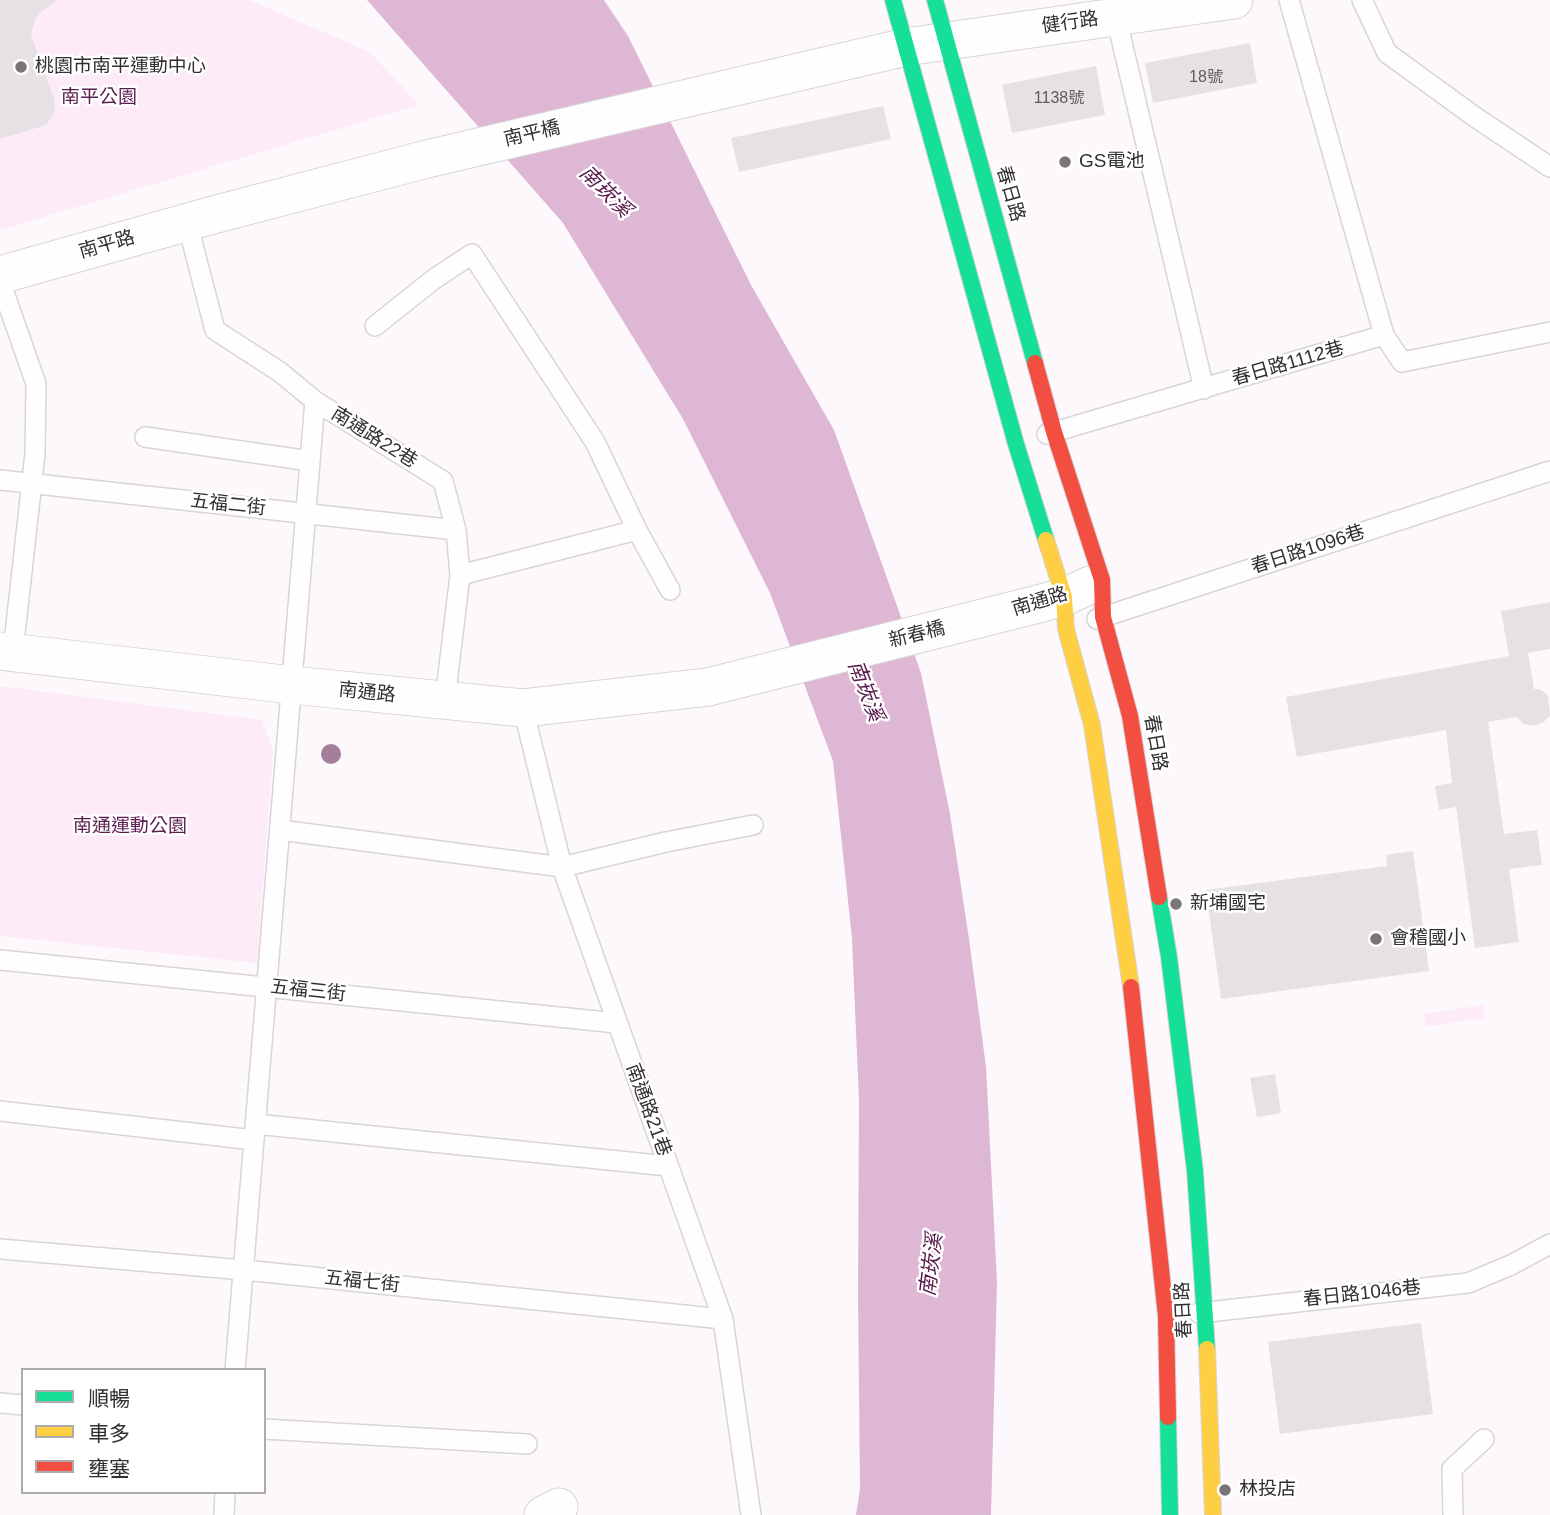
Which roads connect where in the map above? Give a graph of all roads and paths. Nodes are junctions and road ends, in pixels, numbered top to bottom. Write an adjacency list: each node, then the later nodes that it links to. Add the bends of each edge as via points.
1 (893, 0): 8 (main road, 春日路)
2 (935, 0): 7 (main road, 春日路)
3 (1234, 0): 6 (street, 健行路)
4 (1289, 0): 14 (lane)
5 (1362, 0): 9 (lane, via 1387,53)
6 (1116, 17): 7 (street, 健行路); 15 (lane)
7 (945, 41): 8 (street, 健行路); 17 (main road, 春日路)
8 (906, 47): 10 (street, 南平橋, via 427,159); 19 (main road, 春日路)
9 (1550, 167)
10 (200, 219): 11 (street, 南平路); 16 (lane, 南通路22巷, via 215,330)
11 (0, 278): 23 (lane, via 36,384)
12 (375, 326): 26 (lane, via 472,254 595,442)
13 (1550, 332): 14 (lane, via 1402,362)
14 (1384, 335): 15 (lane, 春日路1112巷)
15 (1204, 388): 17 (lane, 春日路1112巷)
16 (315, 401): 20 (lane); 25 (lane, 南通路22巷, via 443,481)
17 (1055, 432): 19 (lane, 春日路1112巷); 28 (main road, 春日路)
18 (145, 437): 20 (lane)
19 (1016, 444): 30 (main road, 春日路)
20 (310, 461): 24 (lane)
21 (1550, 471): 31 (lane, 春日路1096巷)
22 (0, 480): 23 (lane, 五福二街)
23 (32, 484): 24 (lane, 五福二街); 33 (lane)
24 (306, 513): 25 (lane, 五福二街); 35 (lane)
25 (456, 530): 27 (lane, 南通路22巷)
26 (638, 530): 27 (lane); 29 (lane)
27 (460, 575): 36 (lane, 南通路22巷)
28 (1102, 580): 30 (street, 南通路); 31 (main road, 春日路)
29 (670, 590)
30 (1065, 613): 31 (lane, 春日路1096巷); 32 (street, 南通路); 51 (main road, 春日路, via 1092,725 1129,963)
31 (1103, 617): 50 (main road, 春日路, via 1130,716 1169,957 1195,1171)
32 (978, 620): 34 (street, 新春橋)
33 (6, 651): 35 (street, 南通路)
34 (734, 681): 37 (street, 南通路)
35 (292, 685): 36 (street, 南通路); 39 (lane)
36 (445, 701): 37 (street, 南通路)
37 (523, 708): 40 (lane, 南通路21巷)
38 (753, 825): 40 (lane)
39 (280, 830): 40 (lane); 42 (lane)
40 (562, 867): 43 (lane, 南通路21巷)
41 (0, 960): 42 (lane, 五福三街)
42 (267, 987): 43 (lane, 五福三街); 45 (lane)
43 (617, 1023): 46 (lane, 南通路21巷)
44 (0, 1111): 45 (lane)
45 (255, 1132): 46 (lane); 49 (lane)
46 (668, 1166): 52 (lane, 南通路21巷)
47 (1550, 1244): 50 (lane, 春日路1046巷, via 1468,1283)
48 (0, 1249): 49 (lane, 五福七街)
49 (244, 1270): 52 (lane, 五福七街); 53 (lane)
50 (1206, 1312): 51 (lane, 春日路1046巷); 63 (main road, 春日路)
51 (1166, 1316): 62 (main road, 春日路)
52 (723, 1319): 61 (lane, 南通路21巷)
53 (235, 1368)
54 (0, 1403): 55 (lane)
55 (21, 1405)
56 (266, 1429): 58 (lane)
57 (1484, 1439): 64 (lane, via 1452,1469)
58 (527, 1444)
59 (225, 1494): 60 (lane)
60 (224, 1515)
61 (751, 1515)
62 (1170, 1515)
63 (1213, 1515)
64 (1453, 1515)

